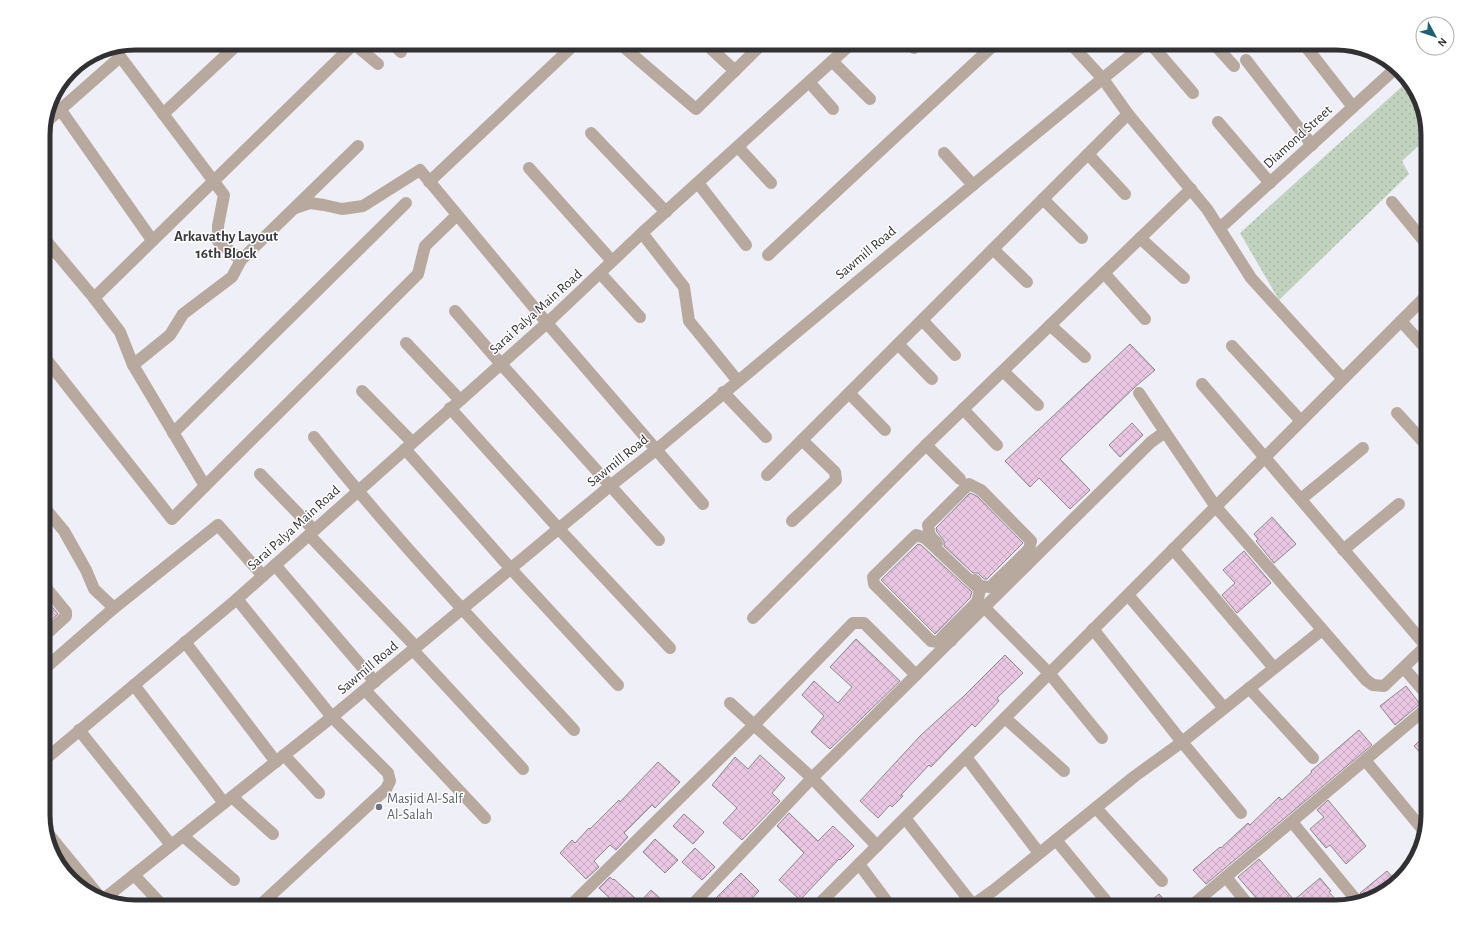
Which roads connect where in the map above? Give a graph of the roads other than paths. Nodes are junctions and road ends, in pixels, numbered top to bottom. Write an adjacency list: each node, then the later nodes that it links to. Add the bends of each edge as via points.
1 (232, 50): 29 (street)
2 (348, 50): 40 (street)
3 (363, 50): 18 (street)
4 (569, 50): 41 (street)
5 (627, 50): 20 (street, via 696,109)
6 (712, 50): 20 (street)
7 (756, 50): 20 (street)
8 (844, 50): 17 (street, Sarai Palya Main Road)
9 (988, 50): 63 (street)
10 (1076, 50): 22 (street)
11 (1138, 50): 22 (street, Sawmill Road)
12 (1156, 50): 24 (street)
13 (1219, 50): 19 (street)
14 (1308, 50): 26 (street)
15 (117, 52): 27 (street); 29 (street)
16 (1246, 60): 34 (street)
17 (832, 61): 23 (street, Sarai Palya Main Road); 25 (street)
18 (378, 64)
19 (1234, 66)
20 (735, 71)
21 (1392, 71): 26 (street, Diamond Street)
22 (1103, 79): 30 (street); 45 (street, Sawmill Road)
23 (809, 82): 28 (street); 36 (street, Sarai Palya Main Road)
24 (1193, 93)
25 (870, 99)
26 (1353, 107): 34 (street, Diamond Street)
27 (60, 109): 31 (street); 59 (street)
28 (833, 109)
29 (163, 114): 40 (street)
30 (1128, 114): 38 (street); 46 (street)
31 (52, 116)
32 (1218, 122): 44 (street)
33 (591, 133): 52 (street)
34 (1312, 145): 44 (street, Diamond Street)
35 (358, 146): 51 (street)
36 (738, 147): 42 (street, Sarai Palya Main Road); 43 (street)
37 (944, 153): 45 (street)
38 (1088, 154): 47 (street); 48 (street)
39 (528, 168): 65 (street)
40 (214, 182): 59 (street); 64 (street, via 224,195 218,241)
41 (429, 182): 51 (street, via 420,170 363,206 342,209 310,203); 53 (street)
42 (698, 183): 52 (street, Sarai Palya Main Road); 61 (street)
43 (771, 183)
44 (1270, 183): 54 (street, Diamond Street)
45 (973, 184): 91 (street, Sawmill Road)
46 (1191, 189): 54 (street); 58 (street)
47 (1125, 194)
48 (1043, 199): 57 (street); 62 (street)
49 (1392, 202): 56 (street)
50 (406, 203): 104 (street)
51 (295, 208): 64 (street)
52 (666, 212): 55 (street, Sarai Palya Main Road)
53 (457, 215): 77 (street); 119 (street, via 425,246 418,274)
54 (1220, 228): 90 (street, via 1251,278)
55 (642, 233): 65 (street, Sarai Palya Main Road); 91 (street, via 684,287 689,321)
56 (1421, 237)
57 (1082, 238)
58 (1140, 238): 67 (street); 68 (street)
59 (152, 240): 70 (street)
60 (50, 245): 70 (street)
61 (746, 245)
62 (993, 249): 69 (street); 75 (street)
63 (768, 255)
64 (241, 260): 87 (street, via 232,277 183,314 170,335)
65 (612, 261): 66 (street, Sarai Palya Main Road)
66 (600, 273): 73 (street); 77 (street, Sarai Palya Main Road)
67 (1104, 273): 74 (street); 78 (street)
68 (1184, 278)
69 (1027, 282)
70 (94, 298): 87 (street, via 120,332)
71 (1421, 301): 76 (street)
72 (455, 311): 86 (street)
73 (640, 317)
74 (1146, 319)
75 (922, 320): 81 (street); 83 (street)
76 (1401, 321): 80 (street); 90 (street)
77 (547, 323): 86 (street, Sarai Palya Main Road); 114 (street)
78 (1050, 325): 84 (street); 88 (street)
79 (406, 343): 97 (street)
80 (1421, 343)
81 (898, 344): 89 (street); 95 (street)
82 (1232, 346): 102 (street)
83 (955, 355)
84 (1085, 358)
85 (50, 364): 119 (street, via 172,519)
86 (501, 364): 97 (street, Sarai Palya Main Road); 120 (street)
87 (133, 365): 104 (street)
88 (1003, 371): 98 (street); 100 (street)
89 (932, 379)
90 (1343, 379): 102 (street)
91 (737, 380): 94 (street, Sawmill Road)
92 (1202, 384): 115 (street)
93 (362, 391): 111 (street)
94 (723, 392): 107 (street); 114 (street, Sawmill Road)
95 (849, 393): 103 (street); 109 (street)
96 (1139, 393): 105 (street)
97 (460, 400): 99 (street, Sarai Palya Main Road)
98 (1038, 405)
99 (450, 408): 111 (street, Sarai Palya Main Road); 128 (street)
100 (963, 409): 110 (street); 112 (street)
101 (1398, 414): 108 (street)
102 (1301, 421): 115 (street)
103 (885, 430)
104 (173, 432): 119 (street)
105 (1165, 432): 125 (street); 133 (street, via 1151,442)
106 (314, 437): 121 (street)
107 (766, 437)
108 (1421, 439)
109 (802, 440): 117 (street); 127 (street, via 835,472 836,480)
110 (996, 445)
111 (408, 446): 121 (street, Sarai Palya Main Road); 135 (street)
112 (926, 446): 118 (street); 143 (street)
113 (1363, 448): 122 (street)
114 (657, 449): 120 (street, Sawmill Road); 123 (street)
115 (1265, 457): 122 (street); 125 (street)
116 (260, 474): 129 (street)
117 (767, 475)
118 (960, 479)
119 (205, 486)
120 (610, 486): 128 (street, Sawmill Road); 130 (street)
121 (358, 492): 129 (street, Sarai Palya Main Road); 142 (street)
122 (1301, 499): 132 (street)
123 (703, 504)
124 (1399, 504): 132 (street)
125 (1216, 507): 131 (street); 145 (street)
126 (50, 514): 140 (street, via 64,531 94,589)
127 (792, 522)
128 (559, 529): 135 (street, Sawmill Road); 150 (street)
129 (312, 533): 134 (street, Sarai Palya Main Road); 151 (street)
130 (659, 540)
131 (1173, 549): 138 (street); 154 (street)
132 (1343, 550): 148 (street)
133 (1024, 562): 133 (street, via 990,587 980,586 930,536 928,525 969,484 981,490 1031,542); 141 (street)
134 (275, 566): 136 (street, Sarai Palya Main Road); 158 (street)
135 (511, 569): 142 (street, Sawmill Road); 160 (street)
136 (263, 576): 139 (street, Sarai Palya Main Road); 140 (street, via 218,525)
137 (50, 593): 146 (street, via 66,612 66,616)
138 (1128, 595): 144 (street); 165 (street)
139 (237, 599): 149 (street, Sarai Palya Main Road); 167 (street)
140 (114, 608): 153 (street)
141 (985, 608): 147 (street); 156 (street)
142 (462, 609): 151 (street, Sawmill Road); 171 (street)
143 (753, 618)
144 (1093, 629): 156 (street); 173 (street)
145 (1322, 630): 154 (street); 155 (street, via 1373,686 1384,686)
146 (50, 631)
147 (948, 637): 147 (street, via 938,642 931,640 874,584 873,577 916,536 925,538 980,590 977,602); 157 (street)
148 (1421, 638)
149 (185, 642): 159 (street, Sarai Palya Main Road); 177 (street)
150 (670, 648)
151 (414, 649): 158 (street, Sawmill Road); 179 (street)
152 (1421, 651): 155 (street)
153 (50, 664)
154 (1274, 668): 161 (street)
155 (1404, 668): 162 (street)
156 (1049, 673): 168 (street); 172 (street)
157 (916, 675): 169 (street, via 864,623 853,623); 181 (street)
158 (375, 682): 163 (street, Sawmill Road)
159 (134, 685): 170 (street, Sarai Palya Main Road); 183 (street)
160 (618, 685)
161 (1248, 688): 165 (street); 176 (street)
162 (1421, 688)
163 (365, 690): 167 (street, Sawmill Road); 186 (street)
164 (730, 703): 169 (street)
165 (1224, 708): 173 (street)
166 (1421, 713): 178 (street)
167 (332, 717): 177 (street, Sawmill Road); 206 (street, via 388,773 390,781 386,789)
168 (1005, 718): 175 (street); 180 (street)
169 (754, 725): 181 (street); 207 (street)
170 (79, 730): 174 (street, Sarai Palya Main Road); 194 (street)
171 (574, 730)
172 (1102, 738)
173 (1182, 742): 184 (street); 185 (street)
174 (50, 755)
175 (966, 757): 187 (street); 196 (street)
176 (1313, 758)
177 (280, 759): 182 (street); 183 (street, Sawmill Road)
178 (1364, 760): 188 (street); 189 (street)
179 (522, 769)
180 (1064, 771)
181 (812, 778): 195 (street); 208 (street)
182 (319, 793)
183 (228, 800): 190 (street); 191 (street, Sawmill Road)
184 (1096, 808): 192 (street); 201 (street)
185 (1241, 813)
186 (484, 818)
187 (904, 818): 195 (street); 211 (street)
188 (1292, 822): 199 (street); 204 (street)
189 (1420, 826)
190 (273, 834)
191 (183, 836): 194 (street, Sawmill Road); 200 (street)
192 (1056, 840): 196 (street); 213 (street)
193 (55, 842): 202 (street)
194 (171, 845): 198 (street, Sawmill Road)
195 (877, 846): 197 (street)
196 (1039, 853): 212 (street)
197 (859, 864): 209 (street); 210 (street)
198 (134, 876): 203 (street, Sawmill Road); 205 (street)
199 (1226, 877): 214 (street); 215 (street)
200 (234, 880)
201 (1162, 881)
202 (94, 889)
203 (109, 895)
204 (1354, 898)
205 (157, 900)
206 (266, 900)
207 (576, 900)
208 (697, 900)
209 (823, 900)
210 (886, 900)
211 (967, 900)
212 (980, 900)
213 (1105, 900)
214 (1198, 900)
215 (1244, 900)

